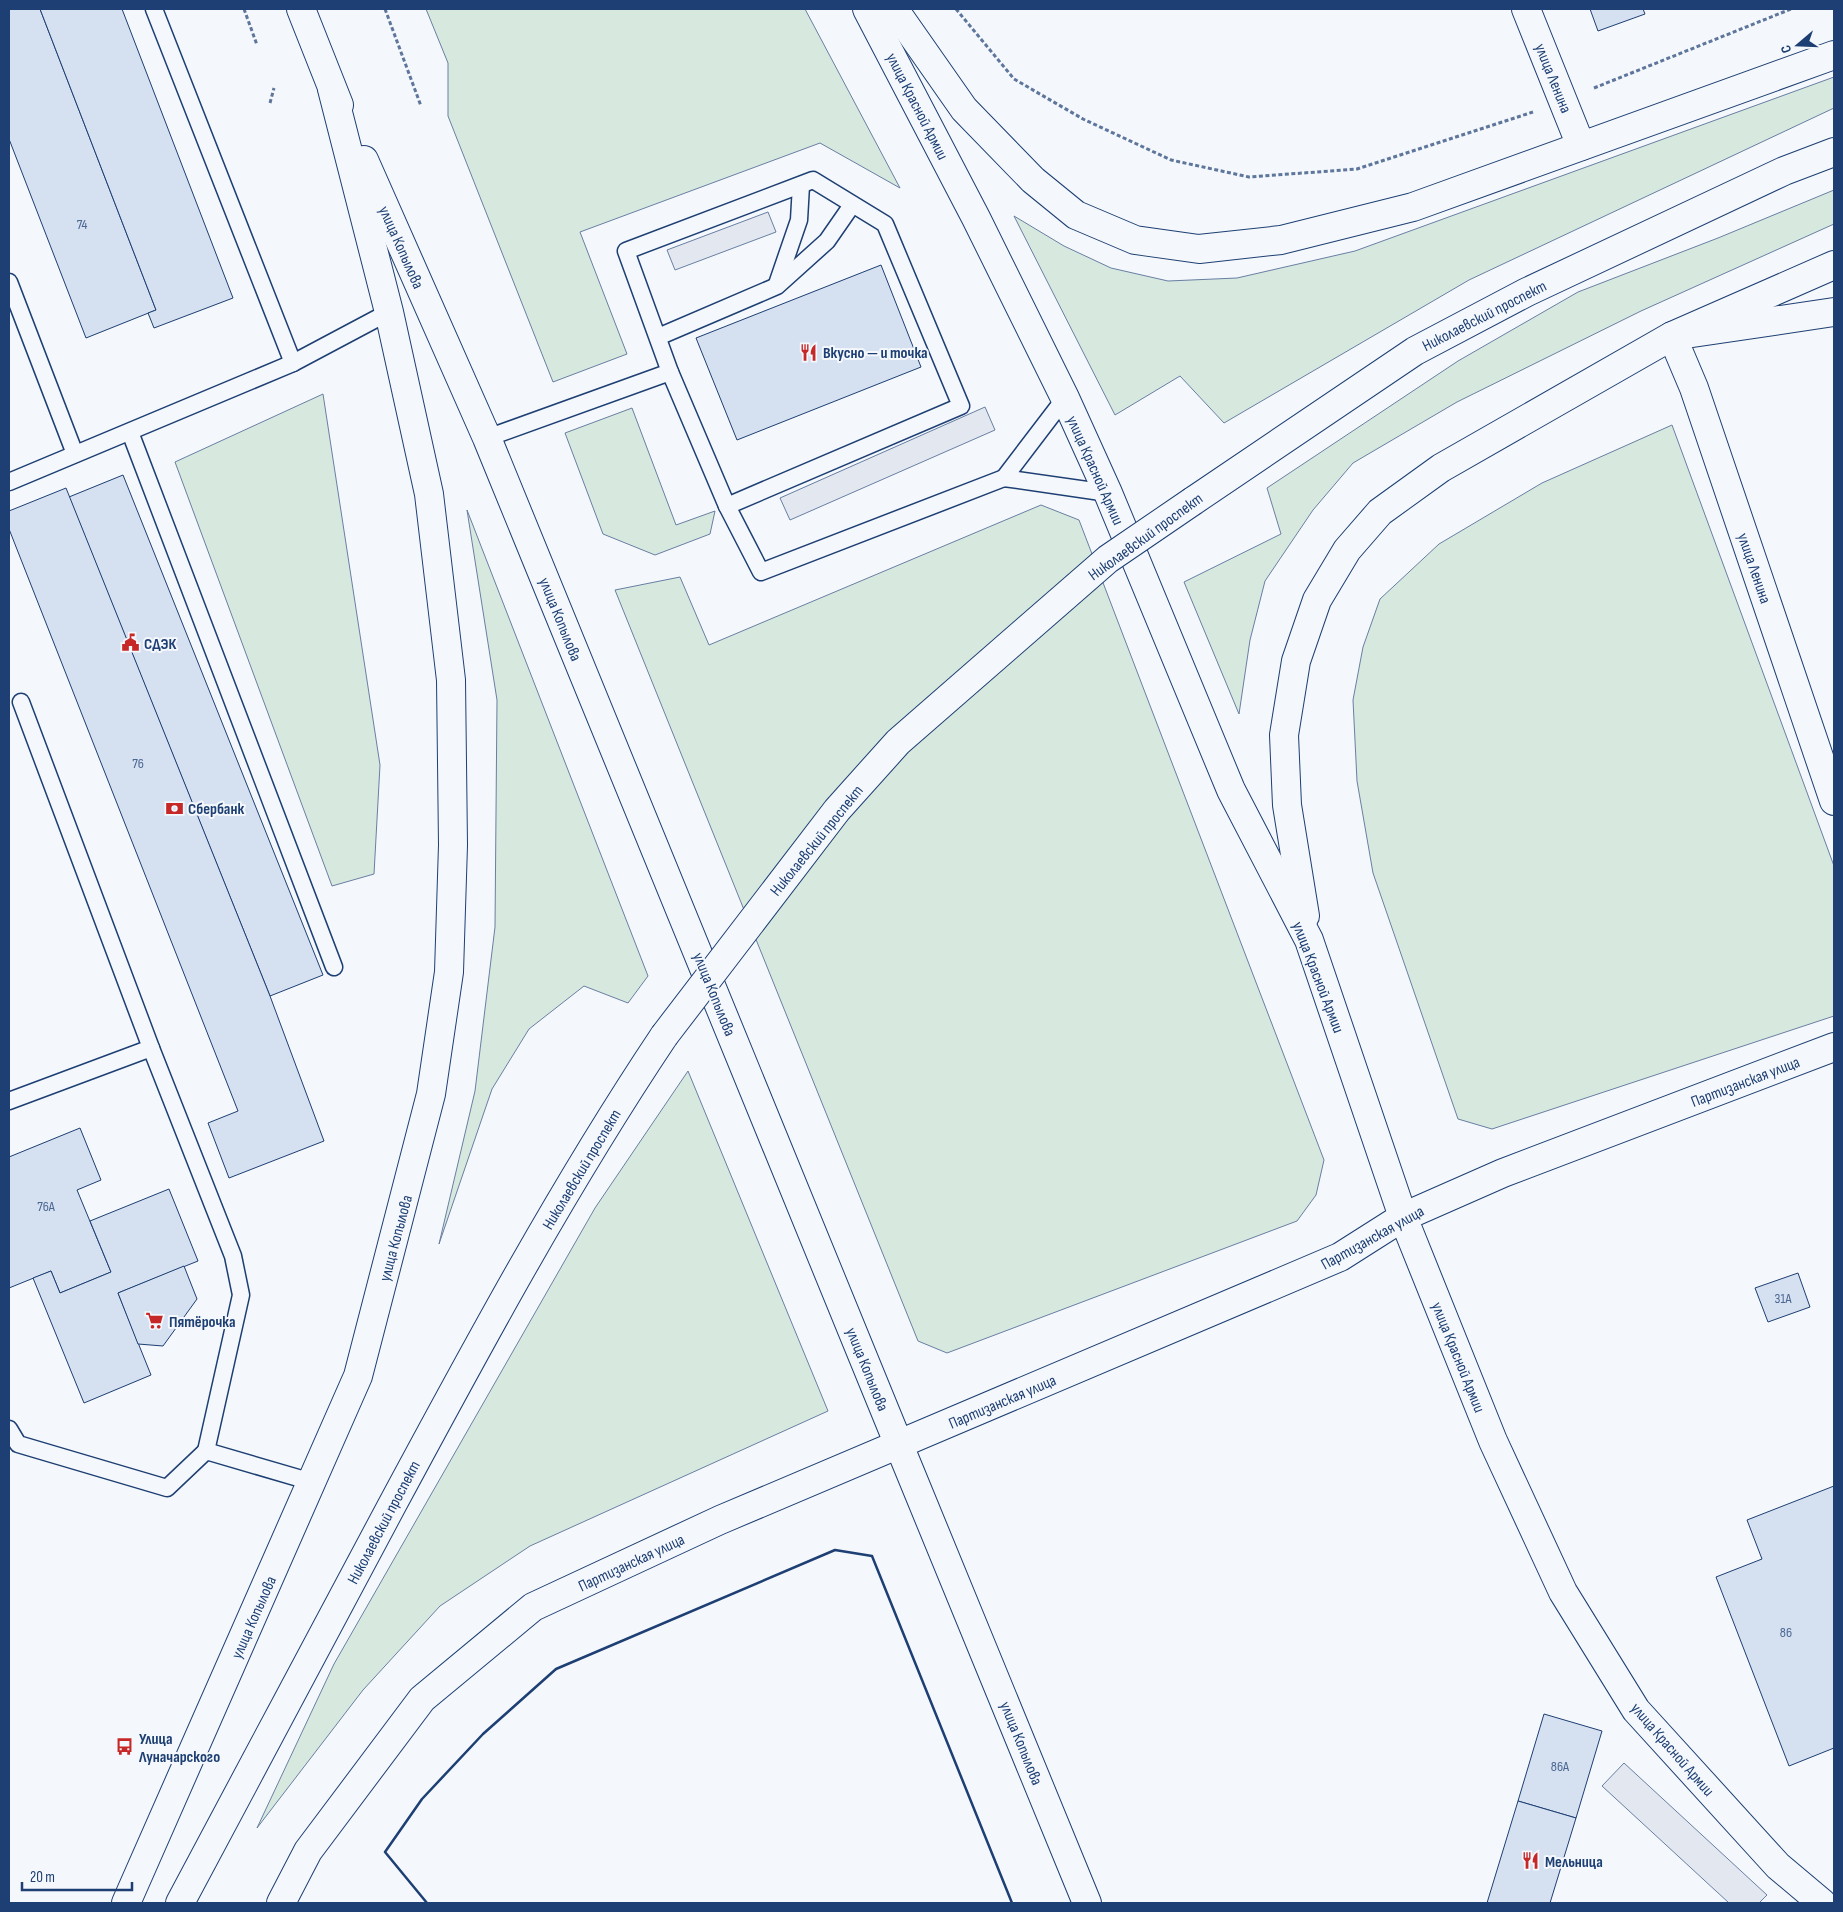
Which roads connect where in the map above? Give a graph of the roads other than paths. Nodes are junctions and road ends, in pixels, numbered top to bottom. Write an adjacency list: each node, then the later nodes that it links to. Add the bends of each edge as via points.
1 (154, 9): 19 (lane)
2 (302, 9): 7 (main road, улица Копылова)
3 (867, 9): 21 (main road, улица Красной Армии)
4 (894, 9): 8 (main road, via 964,109 1033,180 1076,215 1135,240 1199,249 1281,240 1413,207)
5 (1526, 9): 8 (main road, улица Ленина)
6 (1834, 55): 8 (main road)
7 (332, 89): 15 (main road, улица Копылова); 23 (main road, улица Копылова)
8 (1582, 146)
9 (1834, 152): 42 (main road, Николаевский проспект, bridge, via 1784,172 1527,292 1415,352 1108,559 898,742 837,810 664,1036 554,1213 463,1372)
10 (801, 185): 11 (lane, via 813,180); 14 (lane, via 799,220); 18 (lane, via 626,251)
11 (852, 205): 14 (lane, via 827,241); 28 (lane, via 885,224 961,406)
12 (1834, 265): 17 (main road)
13 (9, 282): 24 (lane)
14 (777, 286): 18 (lane)
15 (389, 312): 19 (lane); 40 (main road, улица Копылова, via 429,494 451,680 453,845 448,972 432,1094 400,1219 358,1376)
16 (1834, 312): 17 (main road)
17 (1672, 336): 30 (main road, улица Ленина, via 1694,388); 31 (main road, via 1441,468 1380,512 1342,558 1317,600 1296,661 1284,735 1287,805)
18 (658, 337): 20 (lane)
19 (293, 362): 22 (lane)
20 (670, 372): 23 (lane); 28 (lane)
21 (1065, 398): 25 (lane); 27 (main road, улица Красной Армии)
22 (130, 432): 24 (lane); 32 (lane)
23 (487, 438): 38 (main road, улица Копылова)
24 (75, 454): 26 (lane)
25 (1004, 478): 27 (lane); 28 (lane, via 761,572)
26 (9, 482)
27 (1108, 493): 31 (main road, улица Красной Армии, via 1232,790)
28 (727, 506)
29 (20, 702): 34 (lane)
30 (1834, 801)
31 (1309, 940): 36 (main road, улица Красной Армии)
32 (334, 967)
33 (1834, 1047): 36 (main road, Партизанская улица, via 1503,1172)
34 (151, 1048): 35 (lane); 39 (lane, via 233,1256 241,1295)
35 (9, 1101)
36 (1403, 1217): 38 (main road, Партизанская улица, via 1340,1257); 45 (main road, улица Красной Армии, via 1493,1441 1563,1592 1636,1710 1778,1866)
37 (9, 1429): 39 (lane, via 18,1444 167,1488)
38 (899, 1444): 43 (main road, Партизанская улица, via 720,1520 533,1607 422,1699 308,1851); 44 (main road, улица Копылова)
39 (206, 1451): 40 (lane)
40 (312, 1482): 41 (main road, улица Копылова)
41 (126, 1903)
42 (180, 1903)
43 (281, 1903)
44 (1087, 1903)
45 (1822, 1903)

